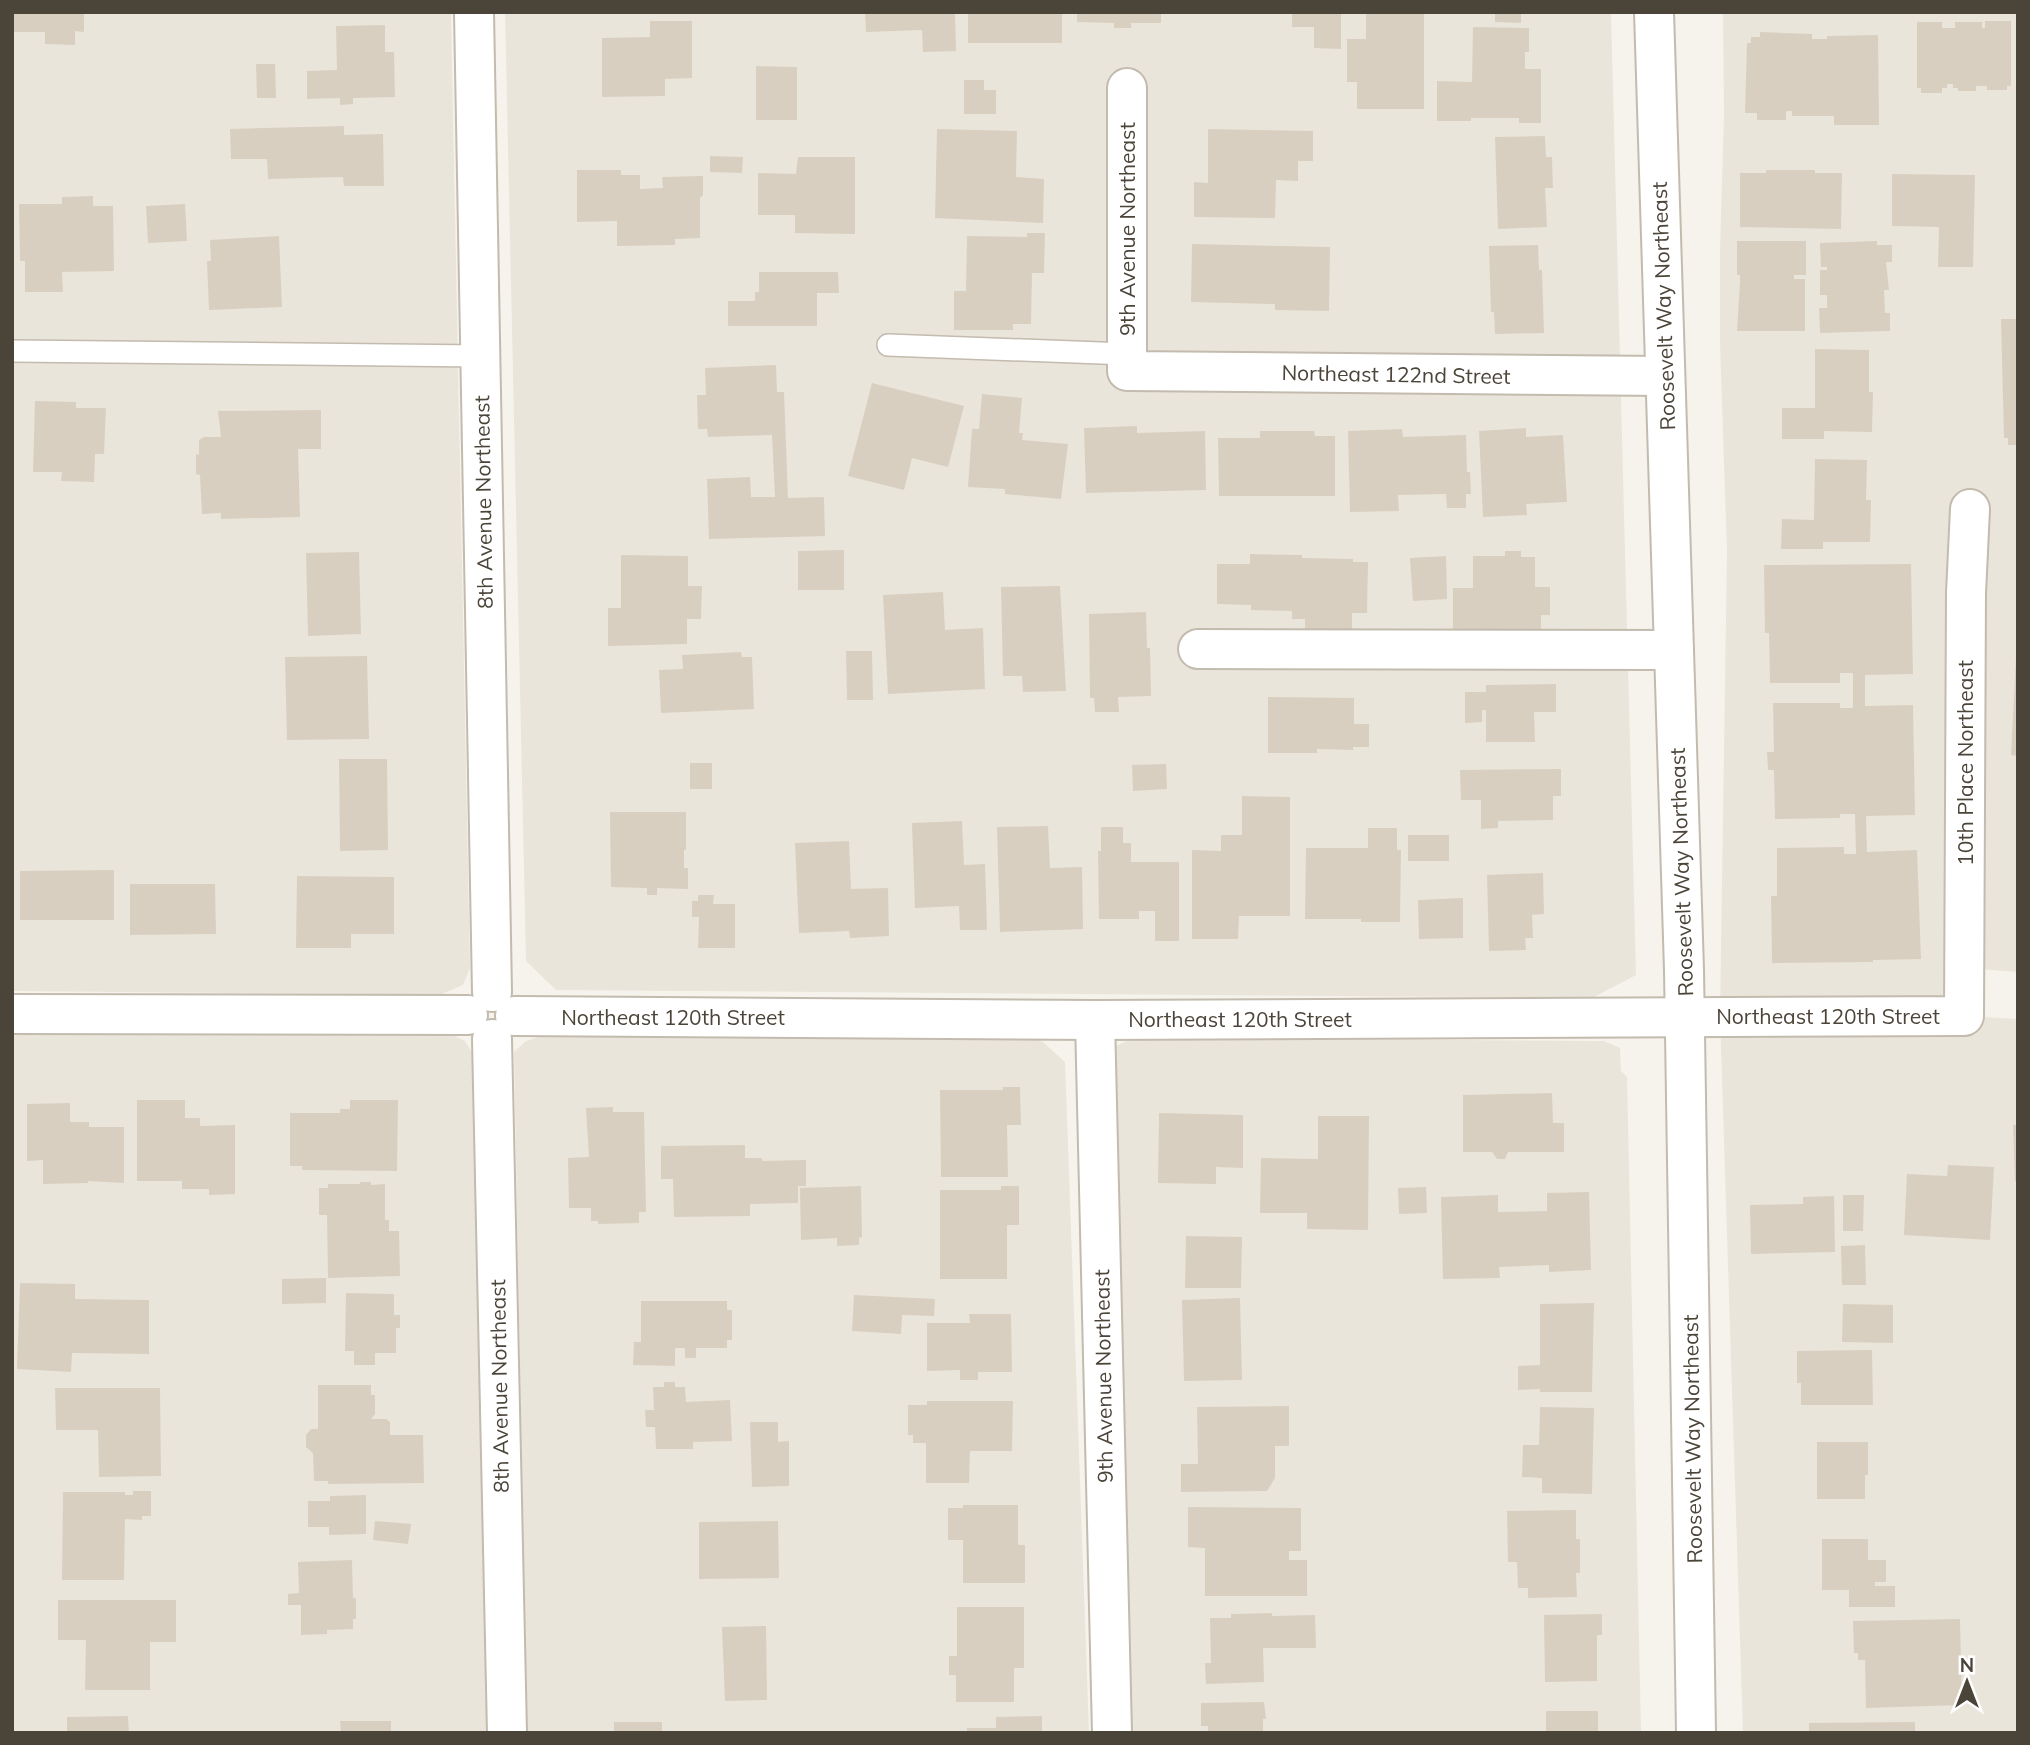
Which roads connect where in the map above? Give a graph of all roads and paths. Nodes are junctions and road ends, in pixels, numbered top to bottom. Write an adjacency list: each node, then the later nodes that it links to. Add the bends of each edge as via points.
1 (474, 12): 6 (street, 8th Avenue Northeast)
2 (1654, 12): 8 (street, Roosevelt Way Northeast)
3 (1127, 88): 7 (street, 9th Avenue Northeast)
4 (888, 345): 7 (lane)
5 (12, 351): 6 (lane)
6 (481, 356): 13 (street, 8th Avenue Northeast)
7 (1127, 363): 8 (street, Northeast 122nd Street)
8 (1665, 376): 11 (street, Roosevelt Way Northeast)
9 (1970, 509): 15 (street, 10th Place Northeast)
10 (1198, 649): 11 (street)
11 (1674, 650): 14 (street, Roosevelt Way Northeast)
12 (12, 1014): 13 (street, Northeast 120th Street)
13 (492, 1016): 16 (street, Northeast 120th Street); 17 (street, 8th Avenue Northeast)
14 (1685, 1016): 15 (street, Northeast 120th Street); 16 (street, Northeast 120th Street); 19 (street, Roosevelt Way Northeast)
15 (1964, 1016)
16 (1095, 1020): 18 (street, 9th Avenue Northeast)
17 (507, 1733)
18 (1112, 1733)
19 (1696, 1733)

